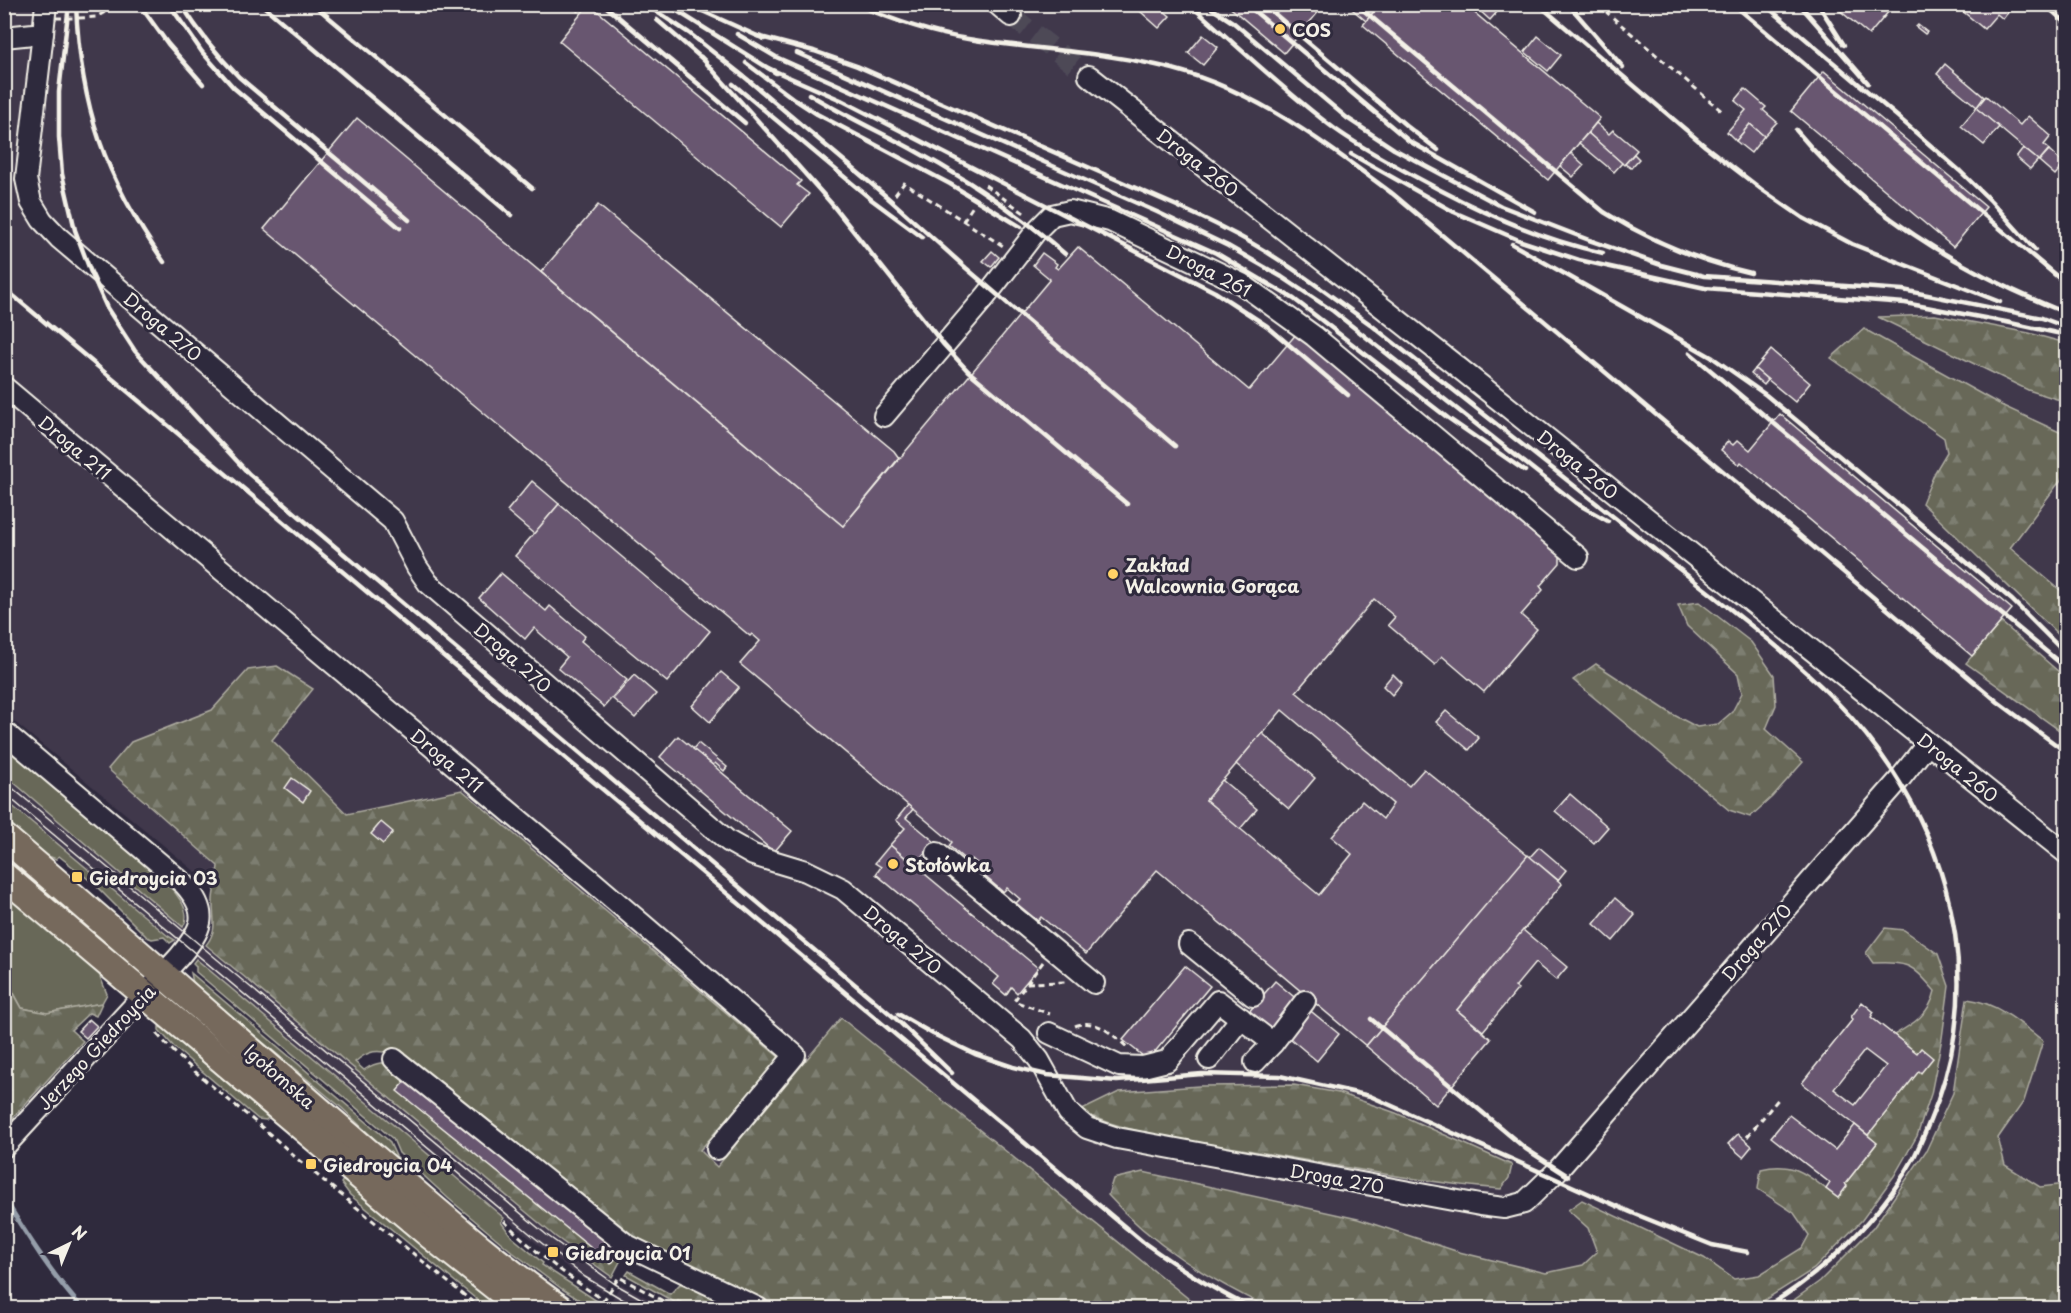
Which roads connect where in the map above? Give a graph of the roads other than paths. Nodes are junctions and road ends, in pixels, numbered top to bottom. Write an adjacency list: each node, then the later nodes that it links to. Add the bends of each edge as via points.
1 (48, 19): 2 (street); 8 (street, Droga 270, via 26,179 31,202 42,220 106,279 393,521 428,583 728,841 753,855 806,871 843,889 1022,1039 1040,1060 1068,1112 1087,1128 1117,1138 1480,1205 1504,1208 1524,1203 1558,1170)
2 (4, 38)
3 (1089, 76): 8 (street, Droga 260)
4 (4, 387): 26 (street, Droga 211, via 795,1054)
5 (884, 416): 6 (street, Droga 261, via 1042,225 1052,215 1070,211 1110,221 1242,284 1314,336)
6 (1578, 557)
7 (4, 732): 14 (street, Jerzego Giedroycia, via 196,898 201,912 197,932)
8 (1928, 743): 11 (street, Droga 260)
9 (4, 837): 14 (main road, Igołomska)
10 (936, 853): 15 (street)
11 (2067, 853)
12 (4, 876): 16 (main road, Igołomska)
13 (1189, 944): 17 (street)
14 (163, 974): 16 (street, Jerzego Giedroycia); 28 (main road, Igołomska, via 480,1247)
15 (1093, 982)
16 (145, 994): 25 (street, Jerzego Giedroycia); 27 (main road, Igołomska, via 438,1242)
17 (1253, 996)
18 (1305, 1001): 21 (street)
19 (1241, 1018): 20 (street, via 1218,1001 1167,1060 1143,1067 1119,1066); 21 (street); 23 (street)
20 (1051, 1024)
21 (1273, 1043): 24 (street)
22 (394, 1059): 29 (street, via 627,1245)
23 (1209, 1059)
24 (1255, 1062)
25 (4, 1147)
26 (717, 1149)
27 (522, 1308)
28 (559, 1308)
29 (758, 1308)

